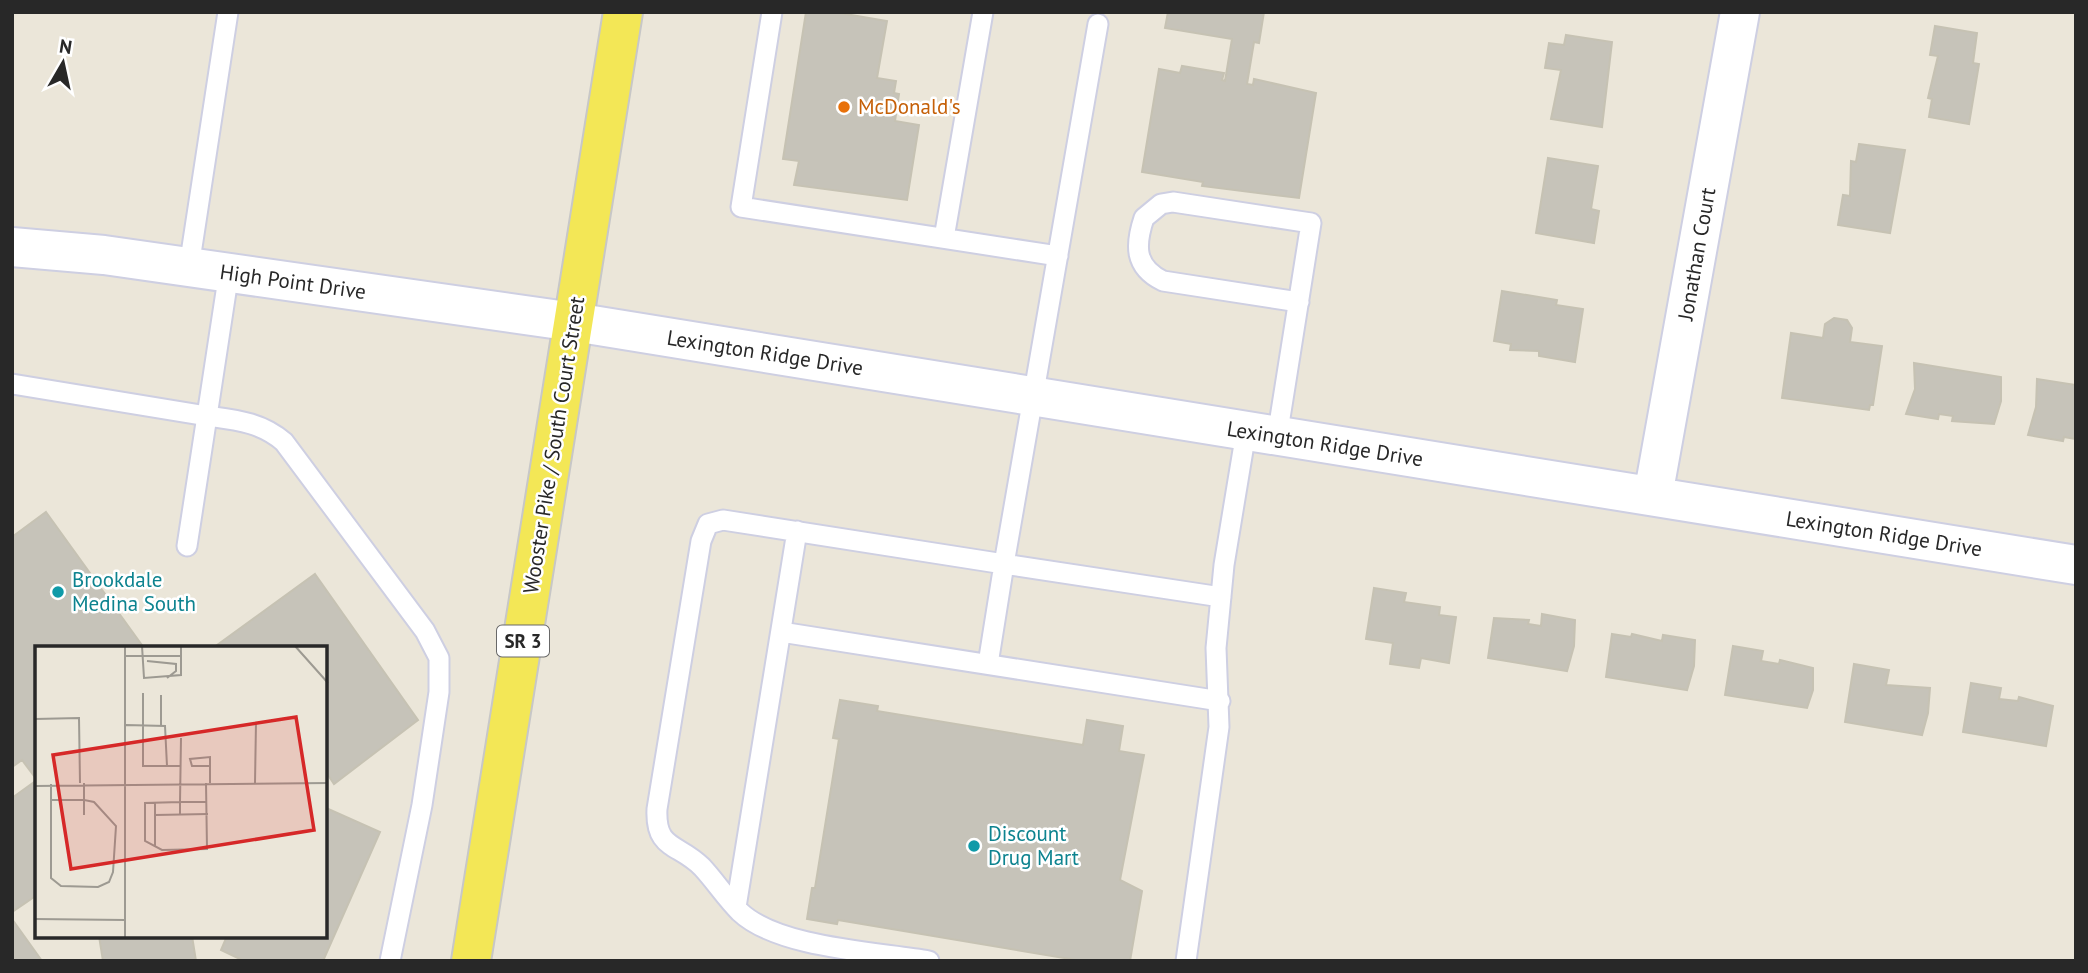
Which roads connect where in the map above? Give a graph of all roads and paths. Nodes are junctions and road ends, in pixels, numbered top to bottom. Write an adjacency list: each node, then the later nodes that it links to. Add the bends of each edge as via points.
1 (228, 12): 10 (lane)
2 (623, 12): 13 (main road, Wooster Pike / South Court Street / SR 3)
3 (772, 12): 7 (lane, via 741,207)
4 (983, 12): 7 (lane)
5 (1740, 12): 18 (street, Jonathan Court)
6 (1098, 24): 9 (lane)
7 (944, 238): 9 (lane)
8 (12, 247): 10 (street, High Point Drive)
9 (1058, 256): 15 (lane)
10 (189, 267): 11 (street, High Point Drive)
11 (229, 272): 13 (street, High Point Drive); 16 (lane)
12 (1299, 302): 12 (lane, via 1311,223 1173,202 1161,204 1144,218 1138,251 1149,275); 17 (lane)
13 (574, 322): 15 (street, Lexington Ridge Drive); 29 (main road, Wooster Pike / South Court Street / SR 3)
14 (12, 384): 16 (lane)
15 (1033, 397): 17 (street, Lexington Ridge Drive); 21 (lane)
16 (207, 416): 20 (lane); 28 (lane, via 267,429 284,442 425,631 439,658 439,692 422,805)
17 (1262, 434): 18 (street, Lexington Ridge Drive); 23 (lane)
18 (1653, 496): 22 (street, Lexington Ridge Drive)
19 (797, 531): 21 (lane); 24 (lane); 27 (lane, via 723,520 708,523 703,530 657,809 660,837 702,867)
20 (187, 546)
21 (1004, 564): 23 (lane); 25 (lane)
22 (2076, 565)
23 (1221, 597): 26 (lane, via 1216,648)
24 (780, 632): 25 (lane); 27 (lane)
25 (988, 664): 26 (lane)
26 (1220, 701): 31 (lane)
27 (736, 907): 30 (lane, via 761,928 785,938)
28 (390, 961)
29 (471, 961)
30 (929, 961)
31 (1186, 961)

